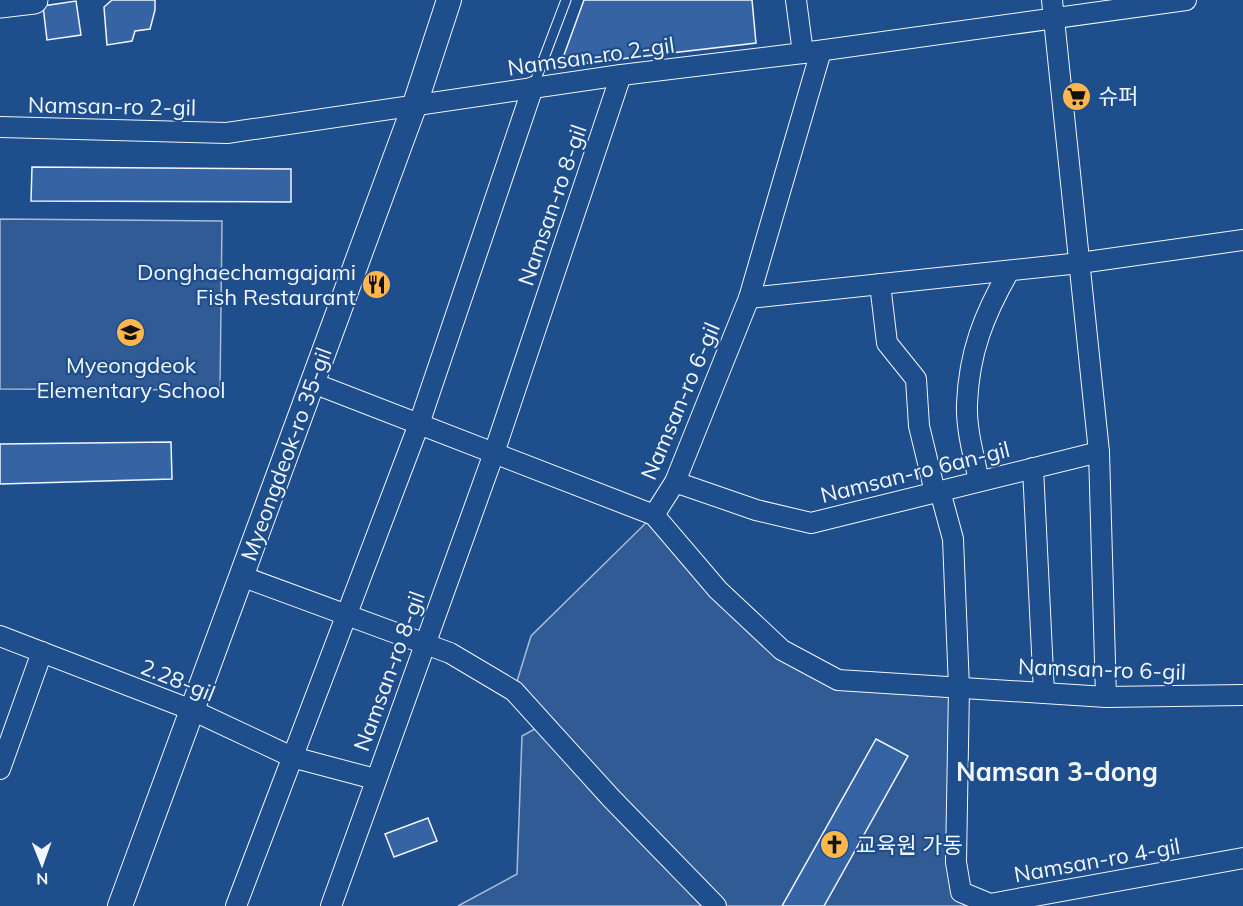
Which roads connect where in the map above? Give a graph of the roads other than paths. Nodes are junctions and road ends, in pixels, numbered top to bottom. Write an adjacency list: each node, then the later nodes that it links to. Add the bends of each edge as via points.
1 (34, 0): 6 (main road)
2 (449, 0): 11 (street, Myeongdeok-ro 35-gil)
3 (566, 0): 10 (lane)
4 (796, 0): 8 (street)
5 (1186, 0): 7 (street, Namsan-ro 2-gil)
6 (0, 4)
7 (1053, 9): 8 (street, Namsan-ro 2-gil); 14 (street)
8 (812, 52): 9 (street, Namsan-ro 2-gil); 17 (street, Namsan-ro 6-gil)
9 (621, 75): 10 (street, Namsan-ro 2-gil); 21 (street, Namsan-ro 8-gil)
10 (533, 87): 11 (street, Namsan-ro 2-gil); 19 (street)
11 (415, 104): 12 (street, Namsan-ro 2-gil, via 227,133); 18 (street, Myeongdeok-ro 35-gil)
12 (0, 127)
13 (1243, 240): 14 (street)
14 (1080, 263): 15 (street); 20 (street)
15 (1009, 271): 16 (street); 24 (street, via 986,311 972,357 966,406)
16 (879, 284): 17 (street); 25 (street, via 887,343 916,379 919,426)
17 (749, 298): 23 (street, Namsan-ro 6-gil)
18 (313, 383): 19 (street); 27 (street, Myeongdeok-ro 35-gil)
19 (419, 424): 21 (street); 28 (street)
20 (1099, 452): 22 (street, Namsan-ro 6an-gil); 35 (street)
21 (494, 453): 26 (street); 30 (street, Namsan-ro 8-gil)
22 (1033, 468): 24 (street, Namsan-ro 6an-gil); 33 (street)
23 (675, 482): 25 (street, Namsan-ro 6an-gil, via 756,510 811,523); 26 (street, Namsan-ro 6-gil)
24 (978, 482): 25 (street, Namsan-ro 6an-gil)
25 (937, 491): 32 (street, via 953,539)
26 (654, 515): 32 (street, Namsan-ro 6-gil, via 718,590 782,650 838,680)
27 (242, 576): 28 (street); 36 (street, Myeongdeok-ro 35-gil)
28 (347, 614): 30 (street); 37 (street)
29 (0, 636): 31 (street, 2.28-gil)
30 (425, 643): 39 (street, Namsan-ro 8-gil); 44 (street, via 450,653 514,691 610,798)
31 (42, 652): 36 (street, 2.28-gil); 38 (street)
32 (959, 688): 33 (street, Namsan-ro 6-gil); 40 (street, Namsan-ro 4-gil, via 956,862 961,892 990,904)
33 (1044, 693): 35 (street, Namsan-ro 6-gil)
34 (1243, 695): 35 (street, Namsan-ro 6-gil)
35 (1107, 697)
36 (192, 710): 37 (street, 2.28-gil); 41 (street, Myeongdeok-ro 35-gil)
37 (292, 757): 39 (street, 2.28-gil); 42 (street)
38 (0, 769)
39 (375, 779): 43 (street, Namsan-ro 8-gil)
40 (1243, 858)
41 (120, 906)
42 (236, 906)
43 (331, 906)
44 (716, 906)

